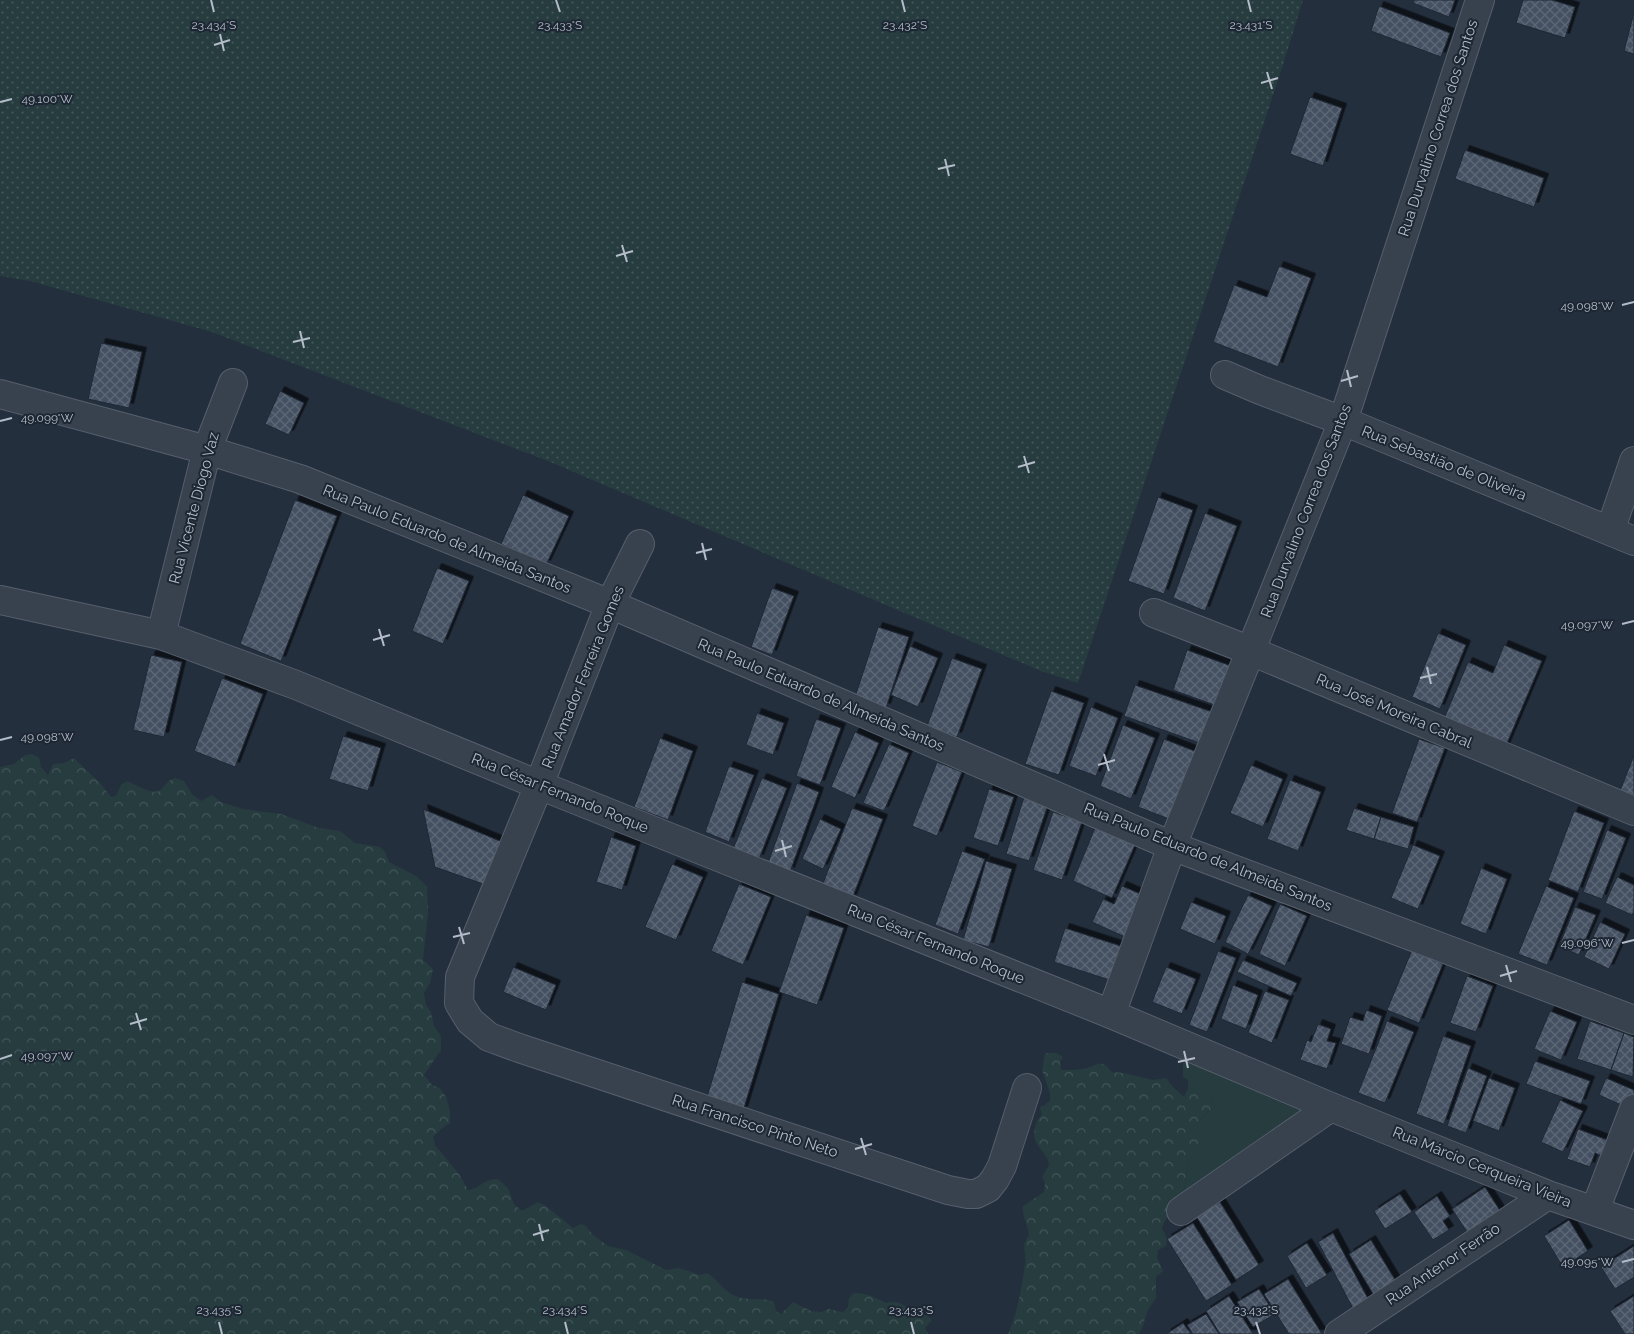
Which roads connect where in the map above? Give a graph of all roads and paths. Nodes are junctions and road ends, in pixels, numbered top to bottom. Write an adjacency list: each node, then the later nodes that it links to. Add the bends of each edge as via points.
1 (1480, 0): 5 (street, Rua Durvalino Correa dos Santos)
2 (1225, 375): 5 (street, Rua Sebastião de Oliveira)
3 (234, 383): 6 (street, Rua Vicente Diogo Vaz)
4 (0, 394): 6 (street, Rua Paulo Eduardo de Almeida Santos)
5 (1343, 421): 8 (street, Rua Sebastião de Oliveira); 14 (street, Rua Durvalino Correa dos Santos)
6 (207, 450): 11 (street, Rua Paulo Eduardo de Almeida Santos, via 300,479); 13 (street, Rua Vicente Diogo Vaz)
7 (1634, 461): 8 (street)
8 (1622, 536)
9 (640, 544): 11 (street, Rua Amador Ferreira Gomes)
10 (0, 600): 13 (street, Rua César Fernando Roque)
11 (610, 604): 15 (street, Rua Amador Ferreira Gomes); 17 (street, Rua Paulo Eduardo de Almeida Santos)
12 (1154, 613): 14 (street, Rua José Moreira Cabral)
13 (161, 635): 15 (street, Rua César Fernando Roque, via 296,685)
14 (1251, 652): 16 (street, Rua José Moreira Cabral); 17 (street, Rua Durvalino Correa dos Santos)
15 (539, 784): 18 (street, Rua Amador Ferreira Gomes); 19 (street, Rua César Fernando Roque)
16 (1634, 811)
17 (1172, 846): 19 (street, Rua Durvalino Correa dos Santos); 20 (street, Rua Paulo Eduardo de Almeida Santos)
18 (460, 977): 21 (street, Rua Francisco Pinto Neto, via 459,1003 470,1021 489,1036 960,1193 976,1194 988,1188 995,1179)
19 (1111, 1014): 22 (street, Rua Márcio Cerqueira Vieira)
20 (1634, 1020)
21 (1027, 1088)
22 (1331, 1107): 24 (street, Rua Márcio Cerqueira Vieira); 26 (street)
23 (1634, 1109): 25 (street)
24 (1548, 1195): 25 (street, Rua Márcio Cerqueira Vieira); 28 (street, Rua Antenor Ferrão)
25 (1595, 1210): 27 (street, Rua Márcio Cerqueira Vieira)
26 (1180, 1211)
27 (1634, 1225)
28 (1339, 1334)

